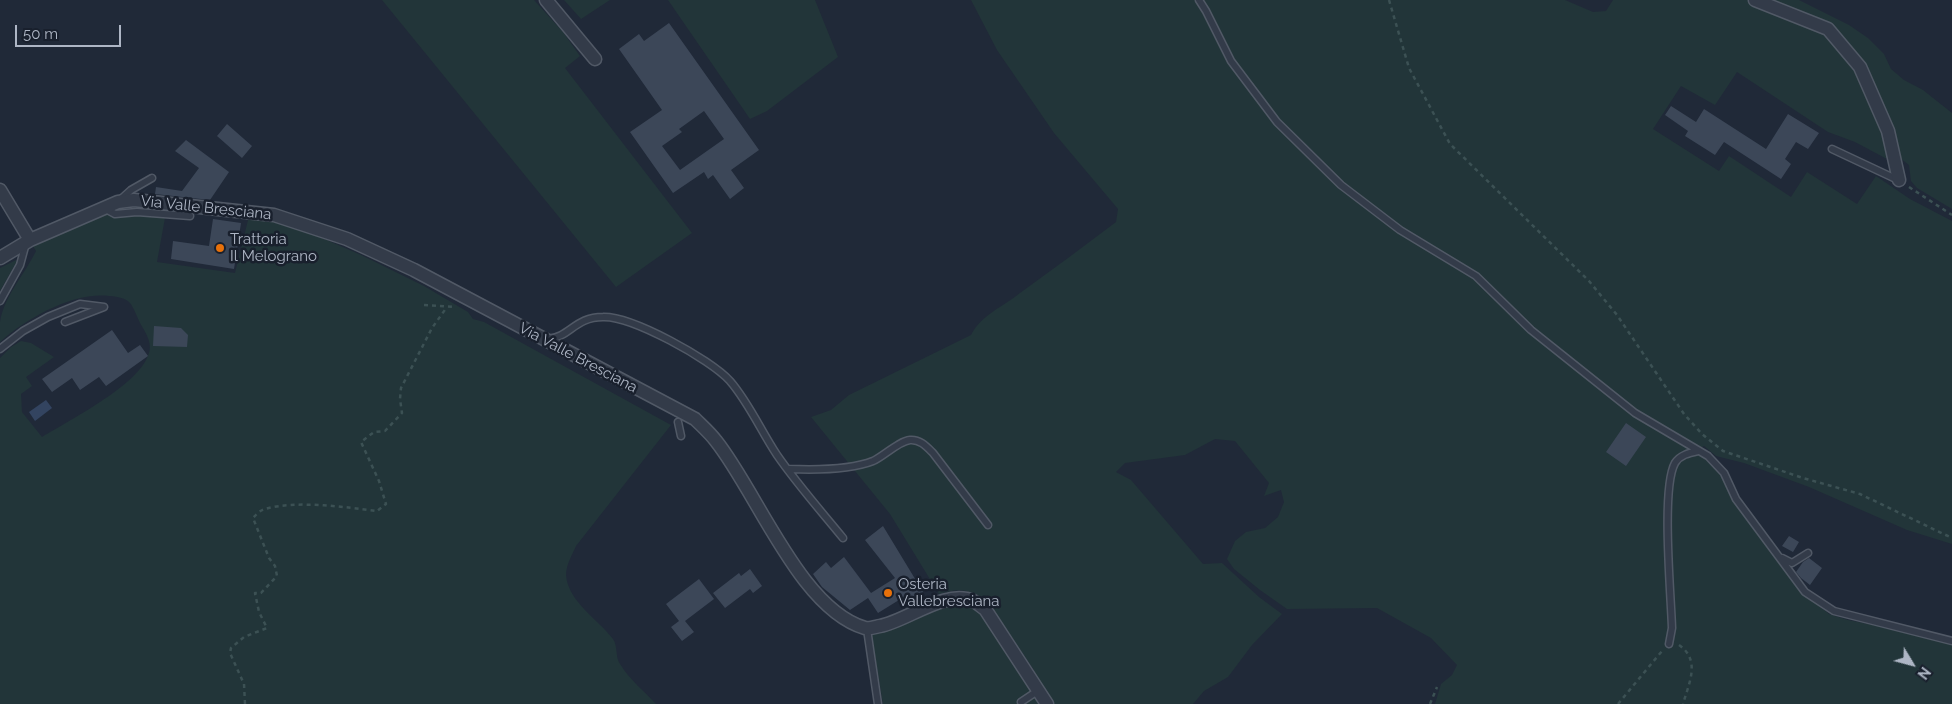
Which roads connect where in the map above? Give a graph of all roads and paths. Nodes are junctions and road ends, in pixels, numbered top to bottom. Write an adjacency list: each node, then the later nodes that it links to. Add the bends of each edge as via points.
1 (546, 0): 5 (street)
2 (1198, 0): 23 (lane, via 1230,61 1277,122 1341,185 1400,230 1476,276 1531,330 1635,413)
3 (1388, 0): 27 (path, via 1409,68 1450,144 1589,281 1617,315 1684,414 1702,434 1723,451 1860,494)
4 (1754, 0): 8 (street, via 1828,30 1860,67 1888,130)
5 (595, 59)
6 (1832, 148): 8 (lane)
7 (152, 178): 10 (lane)
8 (1899, 180): 12 (path)
9 (0, 190): 14 (street)
10 (118, 202): 11 (street, Via Valle Bresciana); 19 (street, Via Valle Bresciana, via 134,200 274,215 355,243 414,270)
11 (102, 207): 13 (lane, via 115,214 137,212); 14 (street, Via Valle Bresciana)
12 (1952, 214)
13 (190, 216)
14 (28, 241): 15 (street, Via Valle Bresciana); 16 (lane, via 20,265)
15 (0, 258)
16 (0, 301)
17 (447, 307): 36 (path, via 406,378 400,394 402,413 385,432 374,432 361,442 386,504 377,511 286,506 263,509 253,518 277,576 261,593 255,593 259,612 268,628 244,637 231,648 230,653 244,684)
18 (65, 322): 20 (lane, via 104,307 80,304 48,317)
19 (542, 340): 24 (lane, via 558,338 579,322 602,317 616,317 658,336 705,361 730,381); 30 (street, Via Valle Bresciana, via 695,420 725,453 816,596 847,620)
20 (0, 348)
21 (678, 422): 22 (lane)
22 (681, 436)
23 (1698, 451): 29 (lane, via 1716,462 1736,499); 32 (lane, via 1681,457 1671,474 1672,628)
24 (789, 470): 25 (lane, via 821,470 872,461 909,440 917,441 933,453); 26 (lane)
25 (988, 525)
26 (843, 538)
27 (1952, 538)
28 (1808, 553): 29 (lane, via 1792,563)
29 (1780, 557): 31 (lane, via 1805,592 1834,611)
30 (867, 629): 34 (street, via 890,624 944,600 973,600 985,609); 37 (lane)
31 (1952, 641)
32 (1669, 644): 40 (path); 41 (path, via 1679,645 1691,658 1692,671)
33 (1437, 687): 39 (path)
34 (1038, 690): 35 (lane); 38 (street)
35 (1021, 702)
36 (245, 704)
37 (878, 704)
38 (1047, 704)
39 (1430, 704)
40 (1618, 704)
41 (1683, 704)

